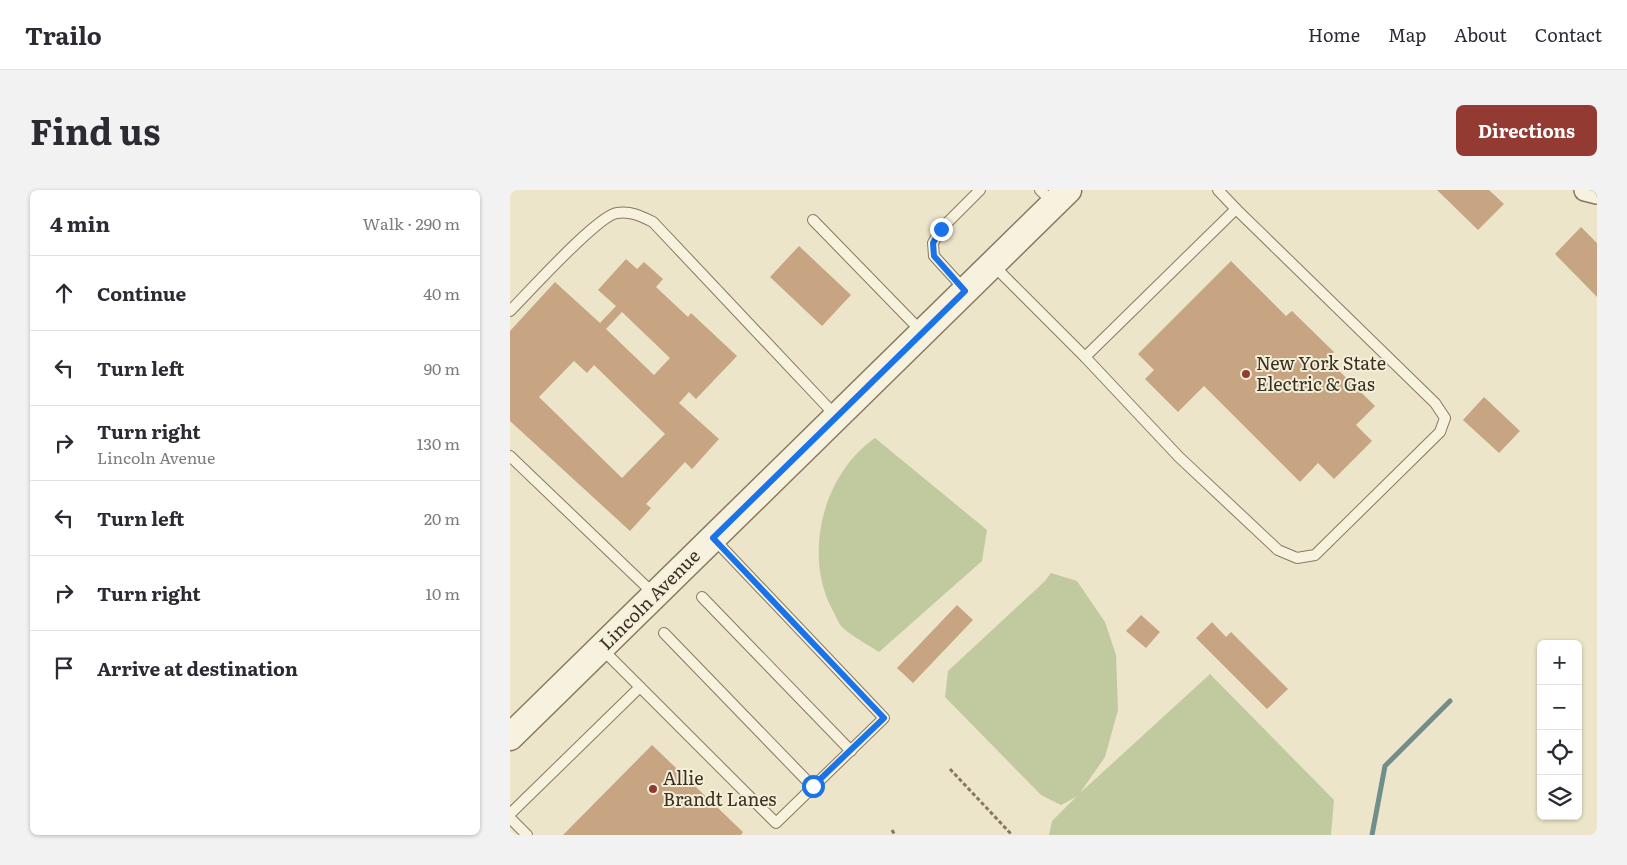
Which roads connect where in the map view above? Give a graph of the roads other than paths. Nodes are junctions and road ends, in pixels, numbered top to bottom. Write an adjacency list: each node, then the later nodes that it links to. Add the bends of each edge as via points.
1 (980, 190): 9 (lane, via 941,229 933,243 934,256)
2 (1218, 190): 6 (lane)
3 (1585, 190): 4 (street)
4 (1597, 193)
5 (1054, 194): 8 (street, Lincoln Avenue)
6 (1236, 209): 12 (lane); 12 (lane, via 1435,403 1445,418 1440,432 1315,556 1296,558 1278,550 1179,456)
7 (813, 220): 11 (lane)
8 (993, 264): 9 (street, Lincoln Avenue); 12 (lane)
9 (965, 291): 11 (street, Lincoln Avenue)
10 (510, 311): 13 (lane, via 594,226 615,213 635,213 653,222)
11 (923, 332): 13 (street, Lincoln Avenue)
12 (1085, 357)
13 (837, 416): 15 (street, Lincoln Avenue)
14 (510, 456): 16 (lane)
15 (713, 538): 16 (street, Lincoln Avenue); 22 (lane, via 884,718)
16 (655, 595): 19 (street, Lincoln Avenue)
17 (702, 597): 22 (lane)
18 (664, 633): 23 (lane)
19 (601, 648): 20 (lane); 21 (street, Lincoln Avenue)
20 (640, 687): 23 (lane, via 776,823); 24 (lane)
21 (510, 737)
22 (851, 751): 23 (lane)
23 (813, 786)
24 (510, 816): 25 (lane)
25 (527, 835)

